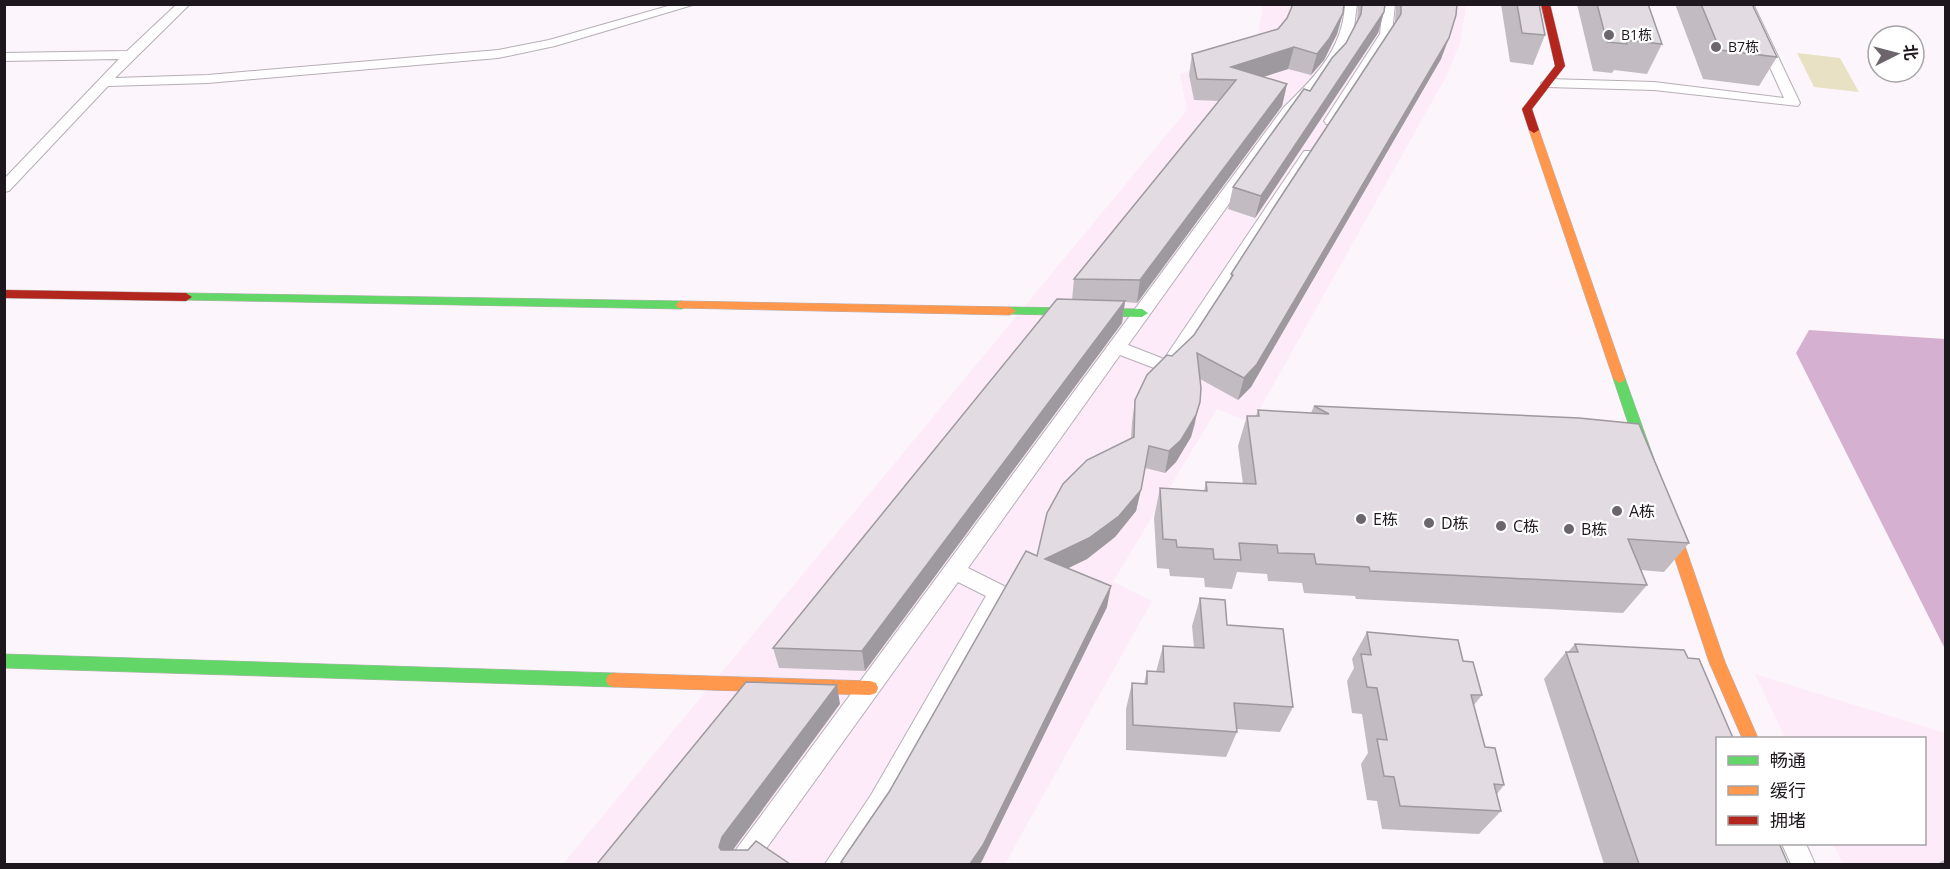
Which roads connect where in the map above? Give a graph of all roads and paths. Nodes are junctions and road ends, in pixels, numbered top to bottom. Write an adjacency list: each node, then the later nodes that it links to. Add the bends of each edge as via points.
1 (184, 4): 7 (street)
2 (690, 4): 9 (street, via 498,54 208,79)
3 (1351, 4): 13 (street, via 1352,18 1338,53 1289,110)
4 (1389, 4): 14 (street, via 1386,34 1168,368)
5 (1545, 4): 10 (street, via 1560,66)
6 (1747, 4): 10 (street, via 1793,103 1654,86)
7 (130, 55): 8 (street); 9 (street)
8 (4, 57)
9 (105, 82): 11 (street)
10 (1547, 83): 15 (street, via 1527,109)
11 (4, 188)
12 (4, 294): 13 (street)
13 (1142, 313): 14 (street)
14 (1117, 347): 17 (street)
15 (1651, 470)
16 (1663, 504): 20 (street, via 1717,662)
17 (955, 571): 19 (street); 23 (street, via 999,593 879,803)
18 (4, 661): 19 (street)
19 (870, 688): 22 (street)
20 (1750, 737)
21 (1795, 845): 24 (street)
22 (741, 864)
23 (837, 864)
24 (1803, 864)

